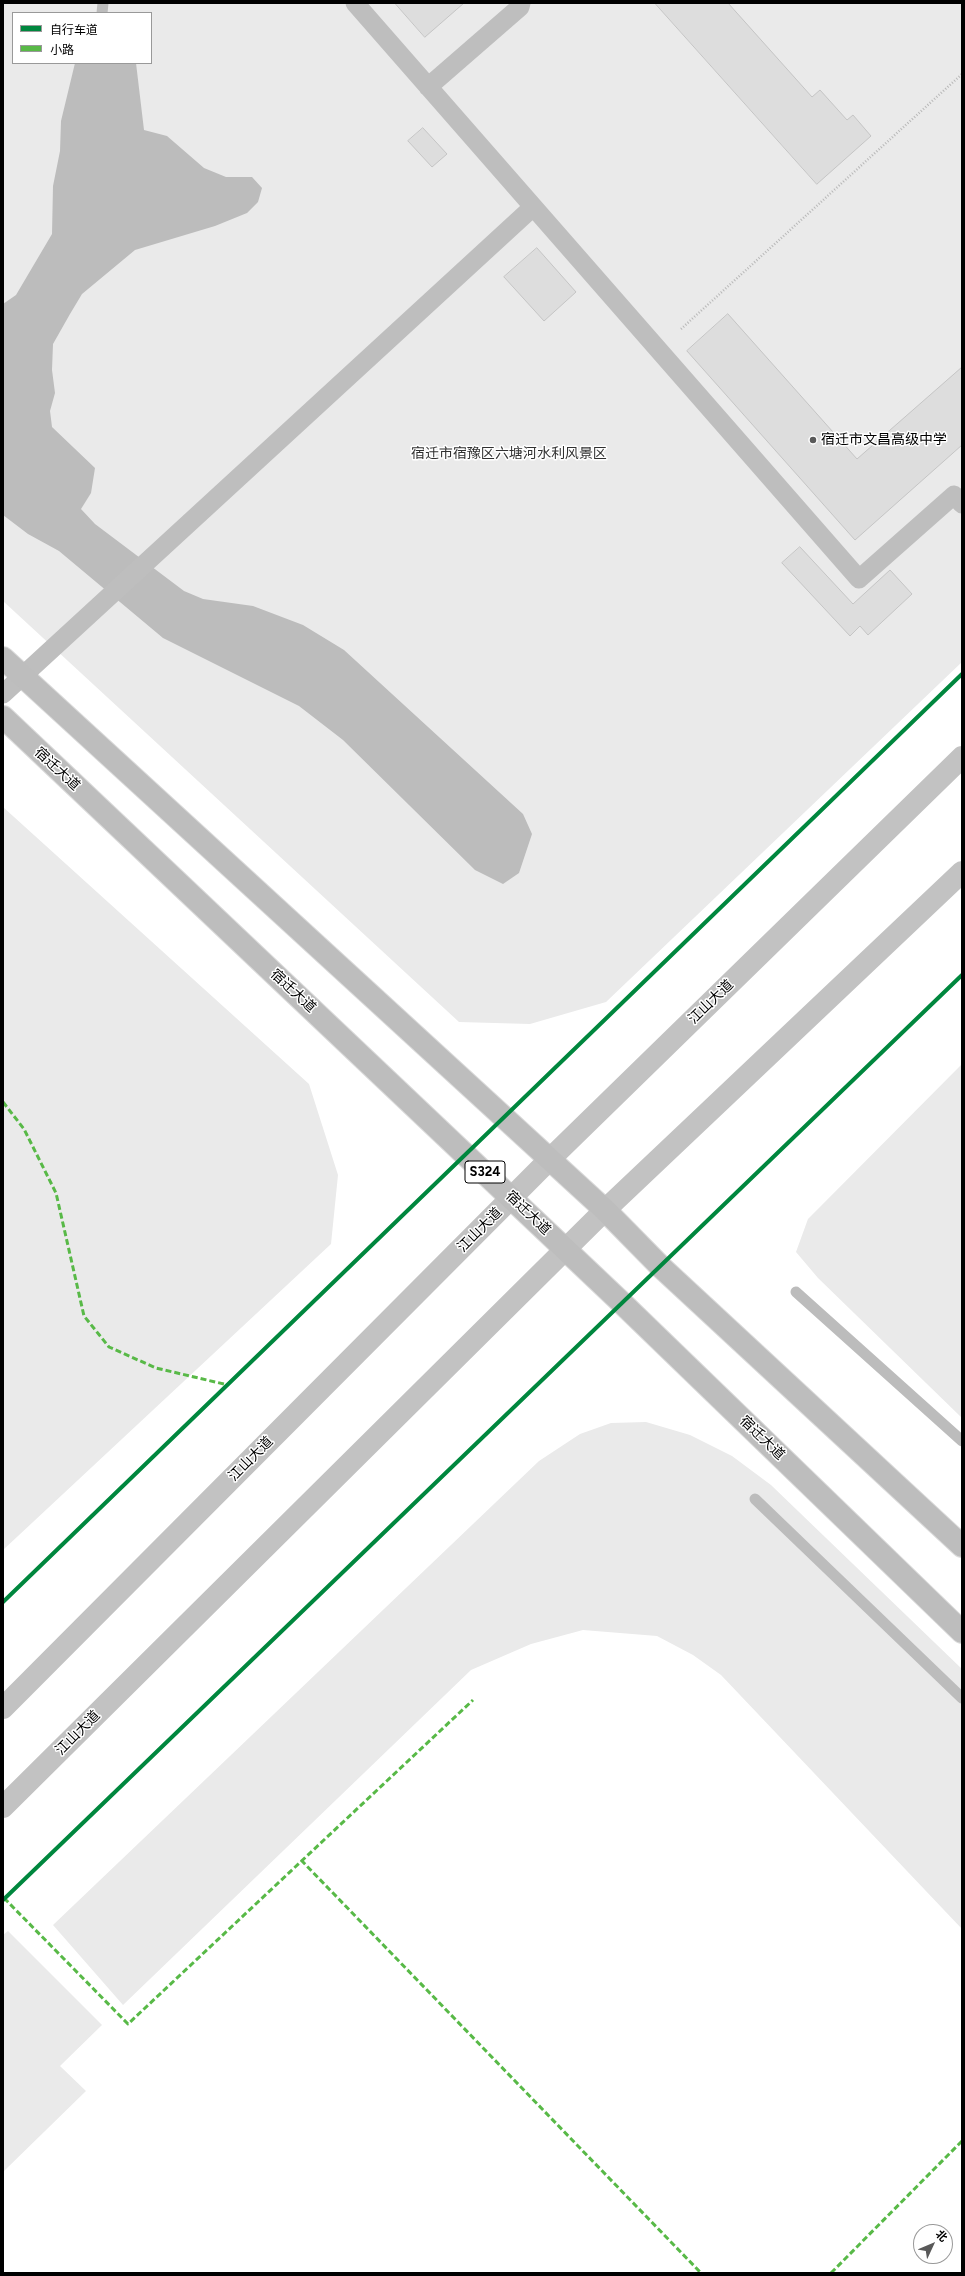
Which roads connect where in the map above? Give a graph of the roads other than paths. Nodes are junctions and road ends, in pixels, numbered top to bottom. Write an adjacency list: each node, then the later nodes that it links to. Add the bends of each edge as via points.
1 (354, 3): 3 (lane)
2 (521, 3): 3 (lane, via 520,7)
3 (428, 87): 4 (lane)
4 (532, 207): 5 (lane, via 859,579 954,495); 7 (lane)
5 (962, 504)
6 (3, 658): 7 (main road)
7 (22, 675): 8 (lane); 12 (main road)
8 (3, 694)
9 (3, 717): 13 (main road, 宿迁大道 / S324)
10 (962, 757): 12 (main road, 江山大道)
11 (962, 872): 14 (main road, 江山大道)
12 (549, 1160): 13 (main road, 江山大道); 14 (main road)
13 (512, 1198): 15 (main road, 宿迁大道 / S324); 18 (main road, 江山大道)
14 (605, 1210): 15 (main road, 江山大道); 16 (main road, via 661,1267)
15 (565, 1249): 17 (main road, 宿迁大道 / S324); 19 (main road, 江山大道)
16 (962, 1546)
17 (962, 1632)
18 (3, 1708)
19 (3, 1807)

